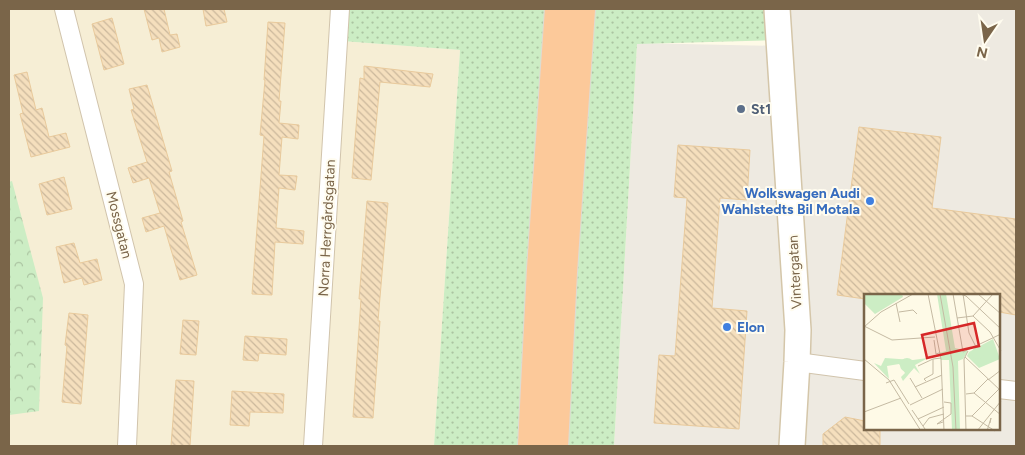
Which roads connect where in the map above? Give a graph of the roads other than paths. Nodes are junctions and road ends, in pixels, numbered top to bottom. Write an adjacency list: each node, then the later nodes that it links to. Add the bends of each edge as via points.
1 (64, 9): 10 (street, Mossgatan, via 134,284)
2 (340, 9): 11 (street, Norra Herrgårdsgatan)
3 (559, 9): 12 (highway)
4 (581, 9): 13 (highway)
5 (777, 9): 6 (street, Vintergatan, via 795,273)
6 (797, 362): 7 (street); 14 (street, Vintergatan)
7 (864, 371)
8 (1000, 389): 9 (street)
9 (1016, 391)
10 (126, 446)
11 (313, 446)
12 (532, 446)
13 (554, 446)
14 (792, 446)

